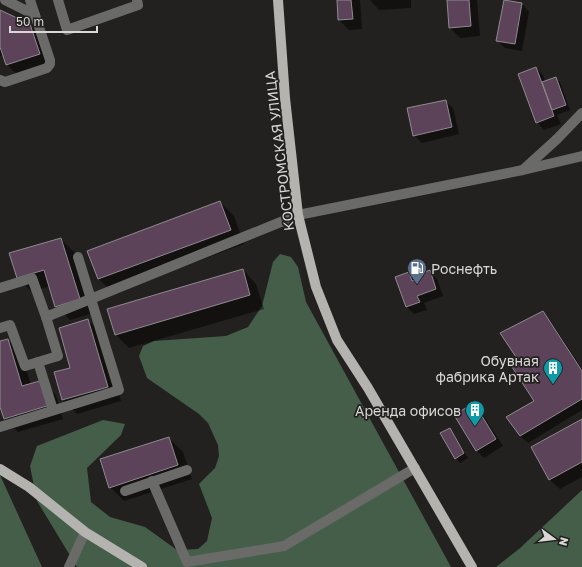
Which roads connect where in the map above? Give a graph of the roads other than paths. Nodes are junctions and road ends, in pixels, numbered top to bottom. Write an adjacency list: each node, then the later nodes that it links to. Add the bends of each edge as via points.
1 (5, 0): 6 (street)
2 (30, 0): 6 (street)
3 (58, 0): 4 (street, via 67,30 138,4)
4 (137, 0)
5 (278, 0): 11 (main road, КОСТРОМСКАЯ УЛИЦА, via 285,98)
6 (35, 15): 7 (street, via 50,64 47,68 5,82)
7 (0, 80)
8 (582, 113): 10 (street)
9 (582, 156): 10 (street)
10 (522, 170): 11 (street)
11 (298, 215): 14 (street); 20 (main road, КОСТРОМСКАЯ УЛИЦА, via 316,287 337,340)
12 (78, 257): 14 (street)
13 (0, 288): 15 (street, via 32,278)
14 (91, 299): 15 (street); 18 (street, via 119,390)
15 (46, 317): 17 (street, via 58,356)
16 (0, 328): 17 (street, via 10,325 26,366)
17 (38, 362): 18 (street)
18 (53, 410): 19 (street)
19 (0, 427)
20 (415, 468): 23 (street, via 284,546 187,562); 28 (main road, КОСТРОМСКАЯ УЛИЦА)
21 (0, 469): 25 (main road, via 29,487)
22 (187, 470): 23 (street)
23 (152, 482): 24 (street)
24 (125, 491)
25 (86, 532): 26 (street); 27 (main road)
26 (69, 567)
27 (142, 567)
28 (472, 567)

